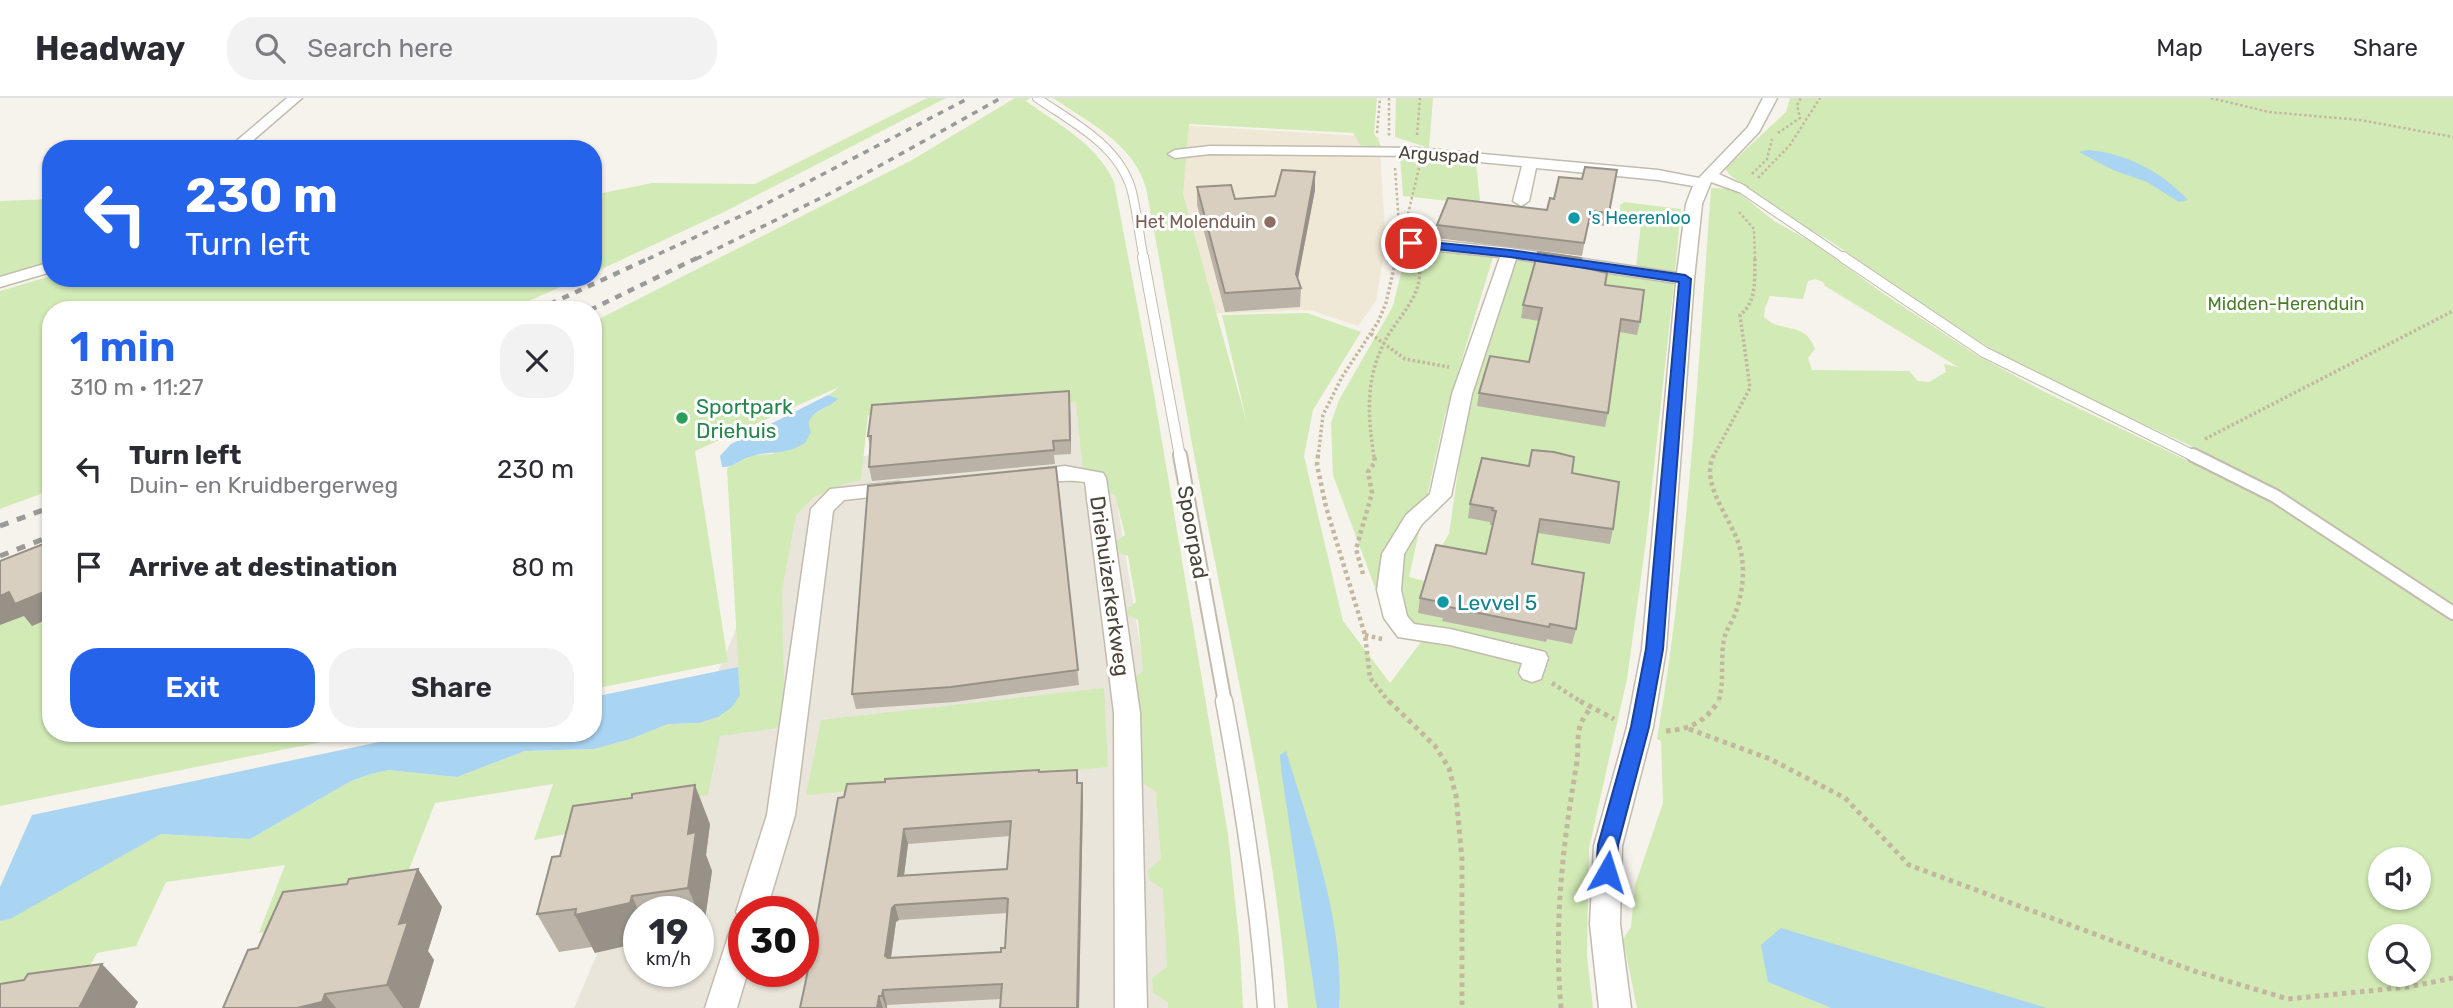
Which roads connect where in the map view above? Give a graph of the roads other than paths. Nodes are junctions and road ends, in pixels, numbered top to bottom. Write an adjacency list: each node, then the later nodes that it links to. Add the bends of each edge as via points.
1 (295, 98): 4 (street)
2 (1037, 98): 23 (lane, Spoorpad, via 1111,153 1131,189 1248,831)
3 (1770, 98): 7 (street, via 1754,129)
4 (245, 140)
5 (1175, 154): 6 (street, Arguspad, via 1210,150 1329,153 1391,144)
6 (1530, 162): 7 (street, Arguspad); 9 (street)
7 (1706, 180): 8 (street, Arguspad); 13 (street, via 1694,204)
8 (1736, 186): 17 (lane, via 1984,352 2275,496)
9 (1521, 201)
10 (1405, 242): 11 (street)
11 (1510, 253): 13 (street); 18 (street, via 1462,394 1440,496 1403,533 1393,554 1389,590 1396,618 1408,631 1536,658)
12 (42, 270): 14 (street)
13 (1685, 279): 24 (street, via 1654,649 1640,727 1608,845 1605,924)
14 (0, 282)
15 (998, 478): 22 (street, Driehuizerkerkweg, via 1065,472 1095,478 1127,713)
16 (918, 486): 19 (street, via 838,494 822,509 781,815)
17 (2453, 613)
18 (1532, 673)
19 (756, 896)
20 (728, 979): 21 (street)
21 (718, 1007)
22 (1131, 1008)
23 (1266, 1008)
24 (1615, 1008)

